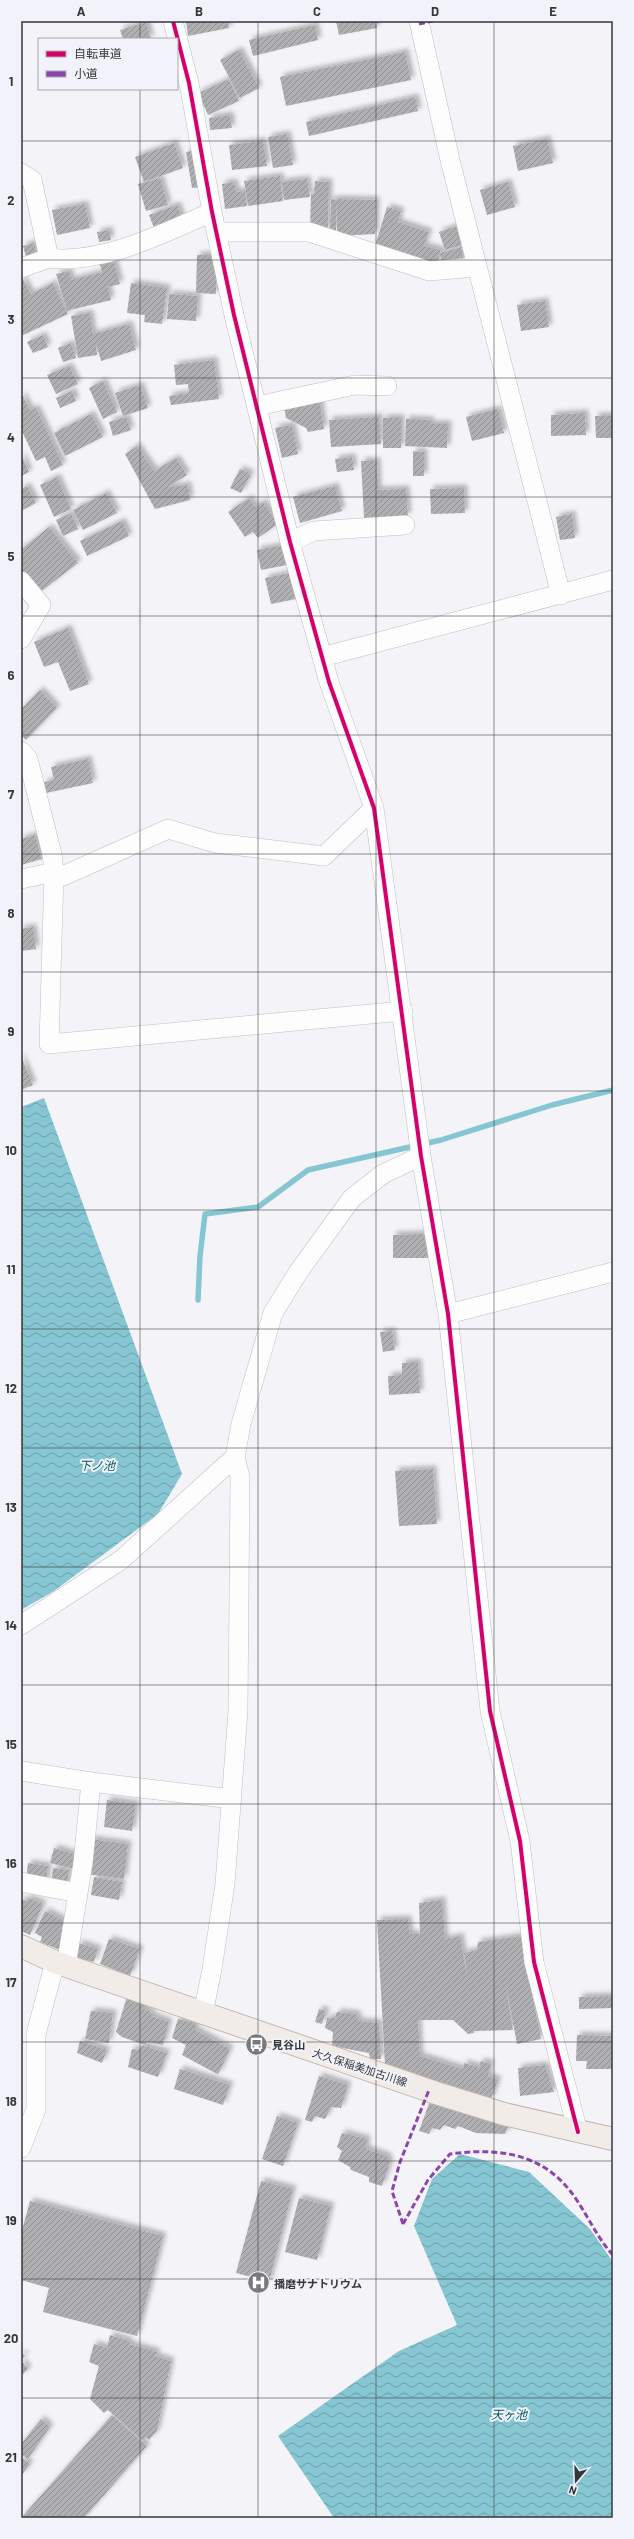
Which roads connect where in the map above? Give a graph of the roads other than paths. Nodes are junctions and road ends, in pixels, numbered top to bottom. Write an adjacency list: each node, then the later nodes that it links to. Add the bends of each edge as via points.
1 (173, 21): 3 (street)
2 (419, 21): 9 (street)
3 (177, 38)
4 (178, 40): 6 (street, via 189,83)
5 (21, 173): 8 (street, via 32,180)
6 (212, 212): 7 (street); 8 (street, via 142,243 67,261)
7 (216, 232): 9 (street, via 308,232 429,271); 12 (street)
8 (49, 258): 10 (street)
9 (477, 267): 17 (street)
10 (21, 268)
11 (387, 386): 12 (street, via 355,385)
12 (257, 406): 14 (street)
13 (405, 525): 14 (street, via 314,531)
14 (290, 542): 19 (street)
15 (613, 580): 17 (street)
16 (21, 581): 18 (street, via 41,605)
17 (561, 595): 19 (street)
18 (21, 639)
19 (322, 657): 21 (street)
20 (21, 751): 22 (street, via 28,759 52,854)
21 (374, 808): 22 (street, via 324,856 215,843 168,829 63,876); 24 (street)
22 (54, 872): 23 (street); 24 (street, via 49,1044)
23 (21, 879)
24 (403, 1011): 25 (street)
25 (421, 1156): 27 (street); 28 (street, via 383,1174 352,1198 299,1271 274,1313 241,1424)
26 (613, 1272): 27 (street)
27 (448, 1314): 38 (street, via 490,1711 520,1841 534,1962)
28 (235, 1457): 29 (street, via 121,1560); 32 (street, via 240,1477 238,1711)
29 (21, 1625)
30 (21, 1771): 31 (street)
31 (91, 1782): 32 (street); 34 (street)
32 (232, 1799): 37 (street, via 225,1884)
33 (21, 1882): 34 (street)
34 (78, 1893): 36 (street)
35 (21, 1946): 36 (main road, 大久保稲美加古川線)
36 (61, 1964): 37 (main road, 大久保稲美加古川線); 40 (street, via 36,2034 36,2109)
37 (203, 2014): 38 (main road, 大久保稲美加古川線, via 489,2109)
38 (578, 2132): 39 (main road, 大久保稲美加古川線)
39 (613, 2139)
40 (21, 2148)

